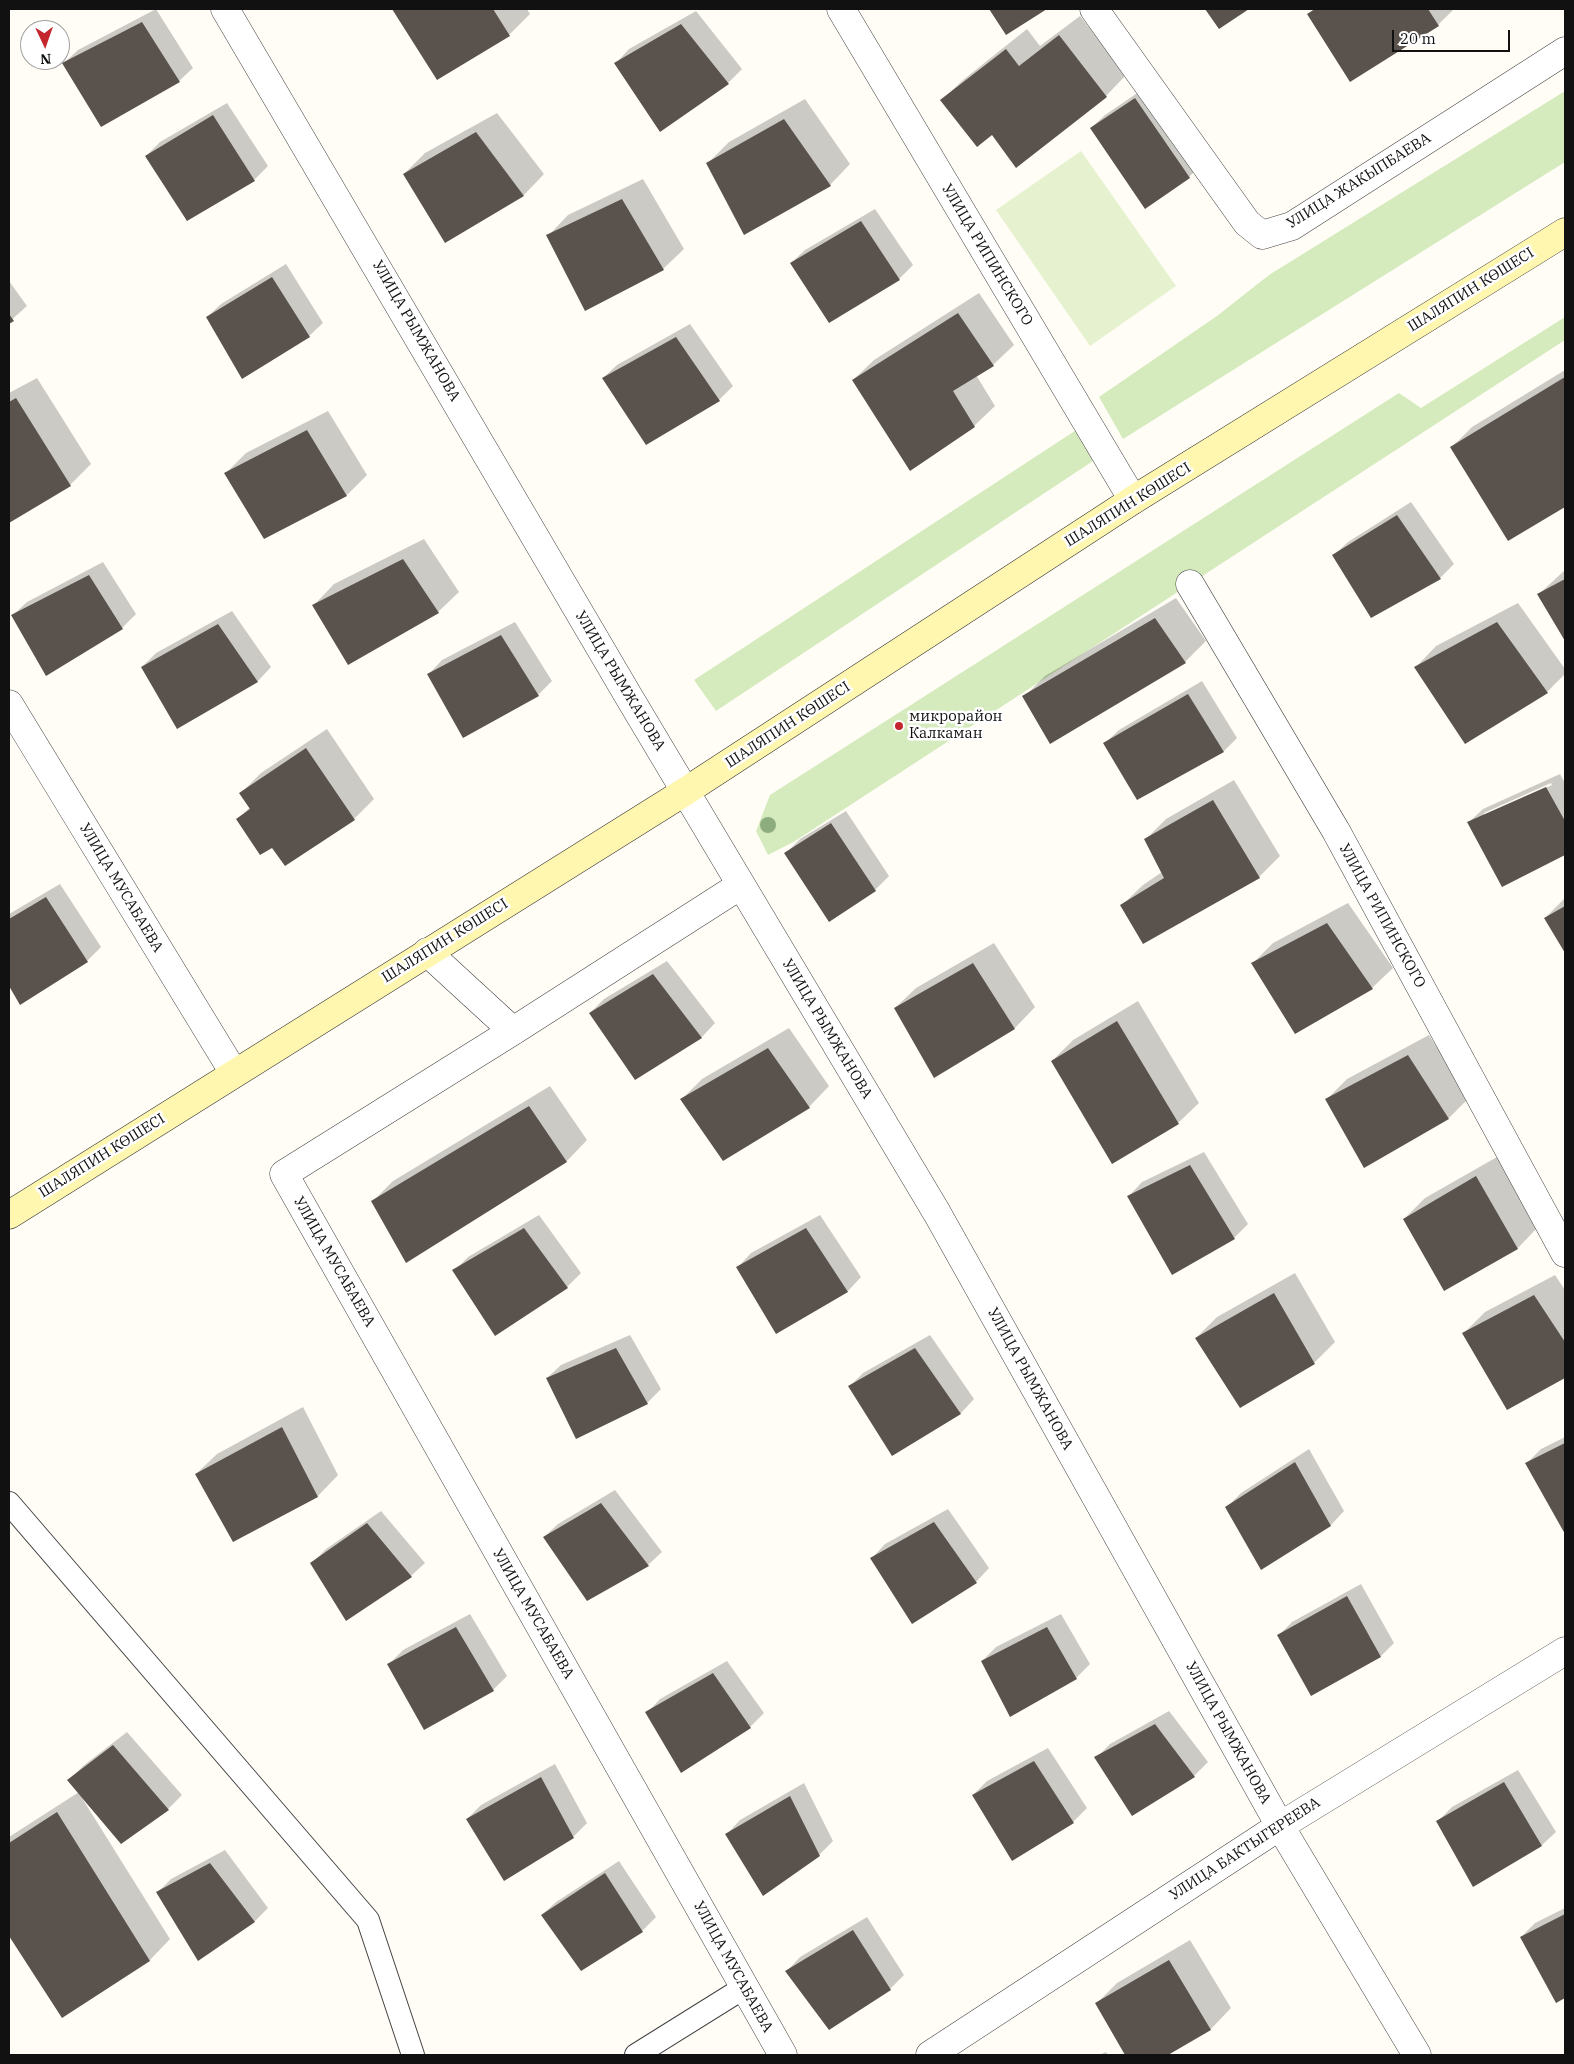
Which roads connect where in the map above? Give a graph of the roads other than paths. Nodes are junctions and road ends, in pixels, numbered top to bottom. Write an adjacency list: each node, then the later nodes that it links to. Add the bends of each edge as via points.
1 (225, 9): 9 (street, УЛИЦА РЫМЖАНОВА)
2 (841, 9): 6 (street, УЛИЦА РИПИНСКОГО)
3 (1094, 9): 4 (street, УЛИЦА ЖАКЫПБАЕВА, via 1247,224 1262,235 1292,226)
4 (1565, 51)
5 (1565, 232): 6 (main road, ШАЛЯПИН КӨШЕСІ)
6 (1133, 500): 9 (main road, ШАЛЯПИН КӨШЕСІ)
7 (1190, 584): 15 (street, УЛИЦА РИПИНСКОГО, via 1336,831)
8 (9, 704): 13 (street, УЛИЦА МУСАБАЕВА)
9 (686, 791): 10 (street, УЛИЦА РЫМЖАНОВА); 11 (main road, ШАЛЯПИН КӨШЕСІ)
10 (741, 885): 12 (street); 18 (street, УЛИЦА РЫМЖАНОВА, via 937,1213)
11 (427, 952): 12 (street); 13 (main road, ШАЛЯПИН КӨШЕСІ)
12 (513, 1031): 19 (street, УЛИЦА МУСАБАЕВА, via 284,1174)
13 (234, 1073): 14 (main road, ШАЛЯПИН КӨШЕСІ)
14 (9, 1214)
15 (1565, 1253)
16 (9, 1503): 20 (lane, via 368,1920)
17 (1565, 1651): 18 (street, УЛИЦА БАКТЫГЕРЕЕВА)
18 (1280, 1826): 23 (street, УЛИЦА БАКТЫГЕРЕЕВА); 24 (street, УЛИЦА РЫМЖАНОВА)
19 (745, 1987): 21 (lane); 22 (street, УЛИЦА МУСАБАЕВА)
20 (413, 2055)
21 (636, 2055)
22 (783, 2055)
23 (930, 2055)
24 (1417, 2055)

